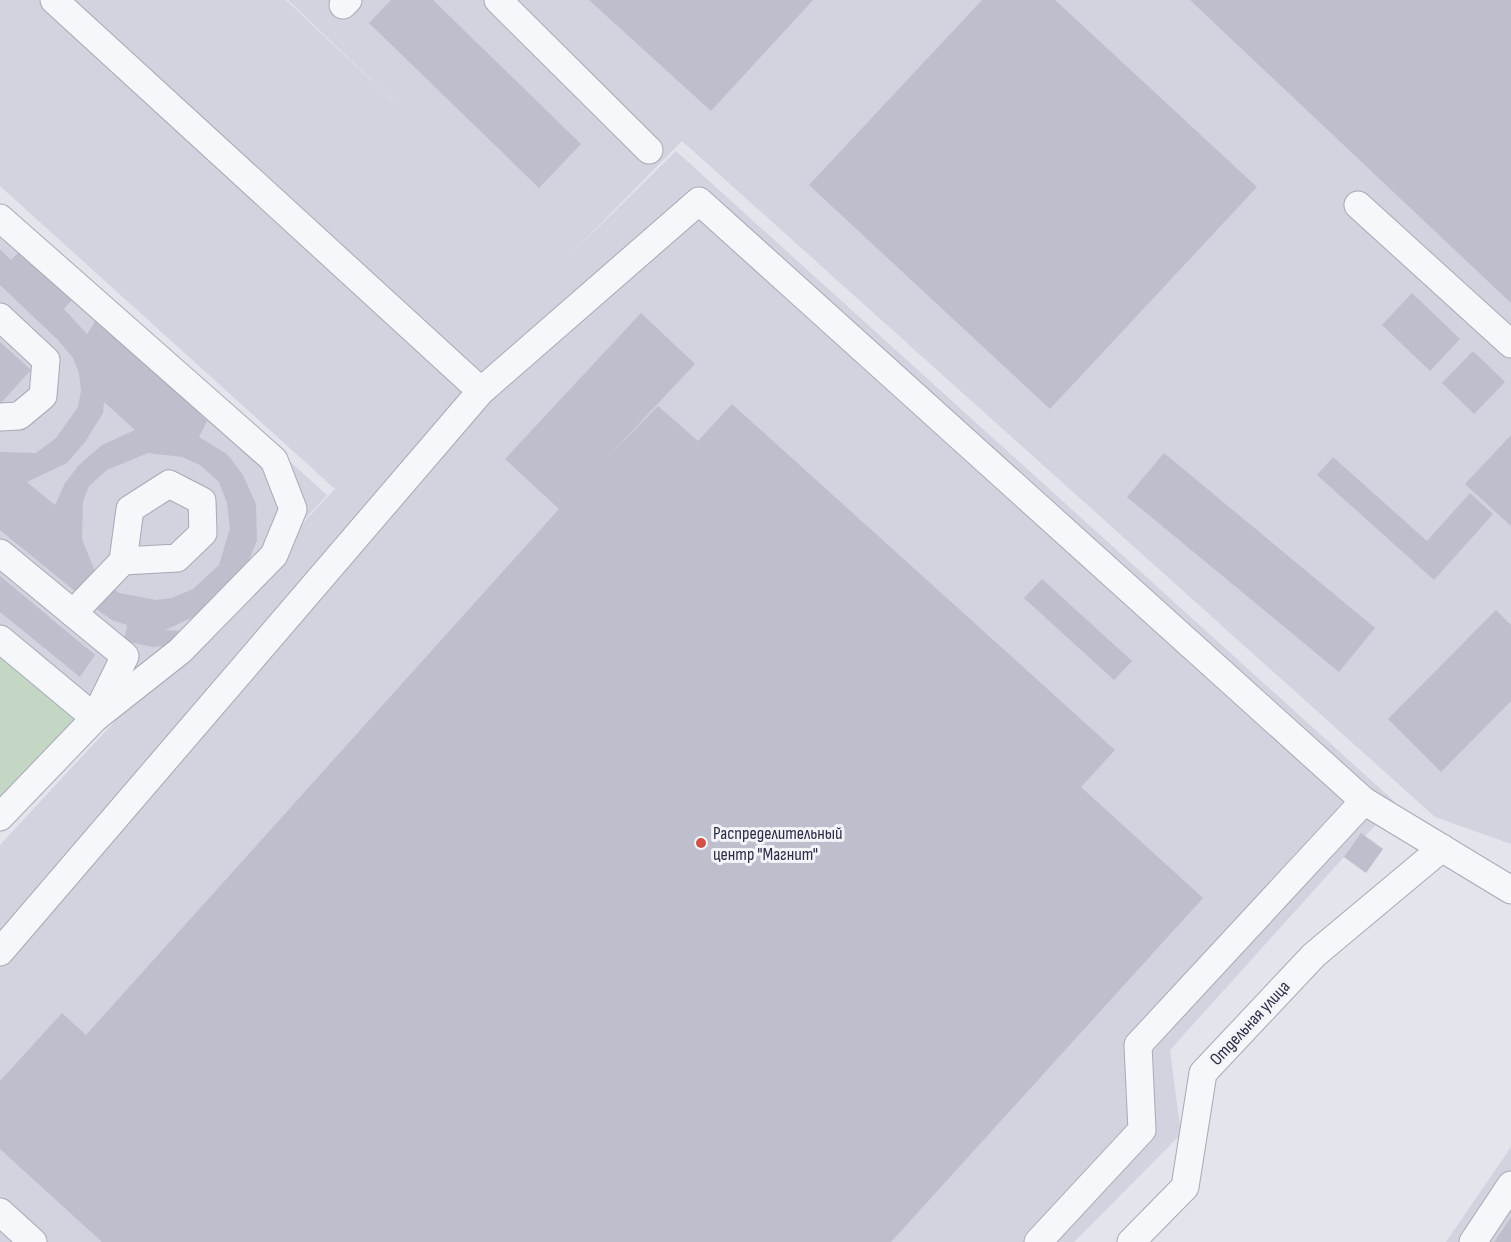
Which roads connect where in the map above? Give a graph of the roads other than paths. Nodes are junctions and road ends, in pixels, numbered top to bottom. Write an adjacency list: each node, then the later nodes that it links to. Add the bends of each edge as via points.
1 (54, 0): 8 (street)
2 (498, 0): 3 (street)
3 (649, 150)
4 (1358, 205): 7 (street)
5 (0, 218): 14 (street, via 274,460 293,509 274,555 180,651)
6 (0, 317): 9 (street, via 46,360 43,396 19,416)
7 (1511, 344)
8 (481, 391): 15 (street, via 699,201); 19 (street)
9 (0, 417)
10 (0, 553): 12 (street)
11 (123, 561): 12 (street)
12 (73, 613): 14 (street, via 125,656)
13 (0, 639): 14 (street)
14 (95, 718): 16 (street)
15 (1376, 808): 17 (street); 23 (street, via 1138,1045 1142,1130)
16 (0, 817)
17 (1442, 848): 18 (street); 24 (street, Отдельная улица, via 1314,955 1203,1073 1185,1187)
18 (1511, 890)
19 (0, 952)
20 (1511, 1185): 25 (street)
21 (0, 1212): 22 (street)
22 (33, 1242)
23 (1038, 1242)
24 (1131, 1242)
25 (1473, 1242)

